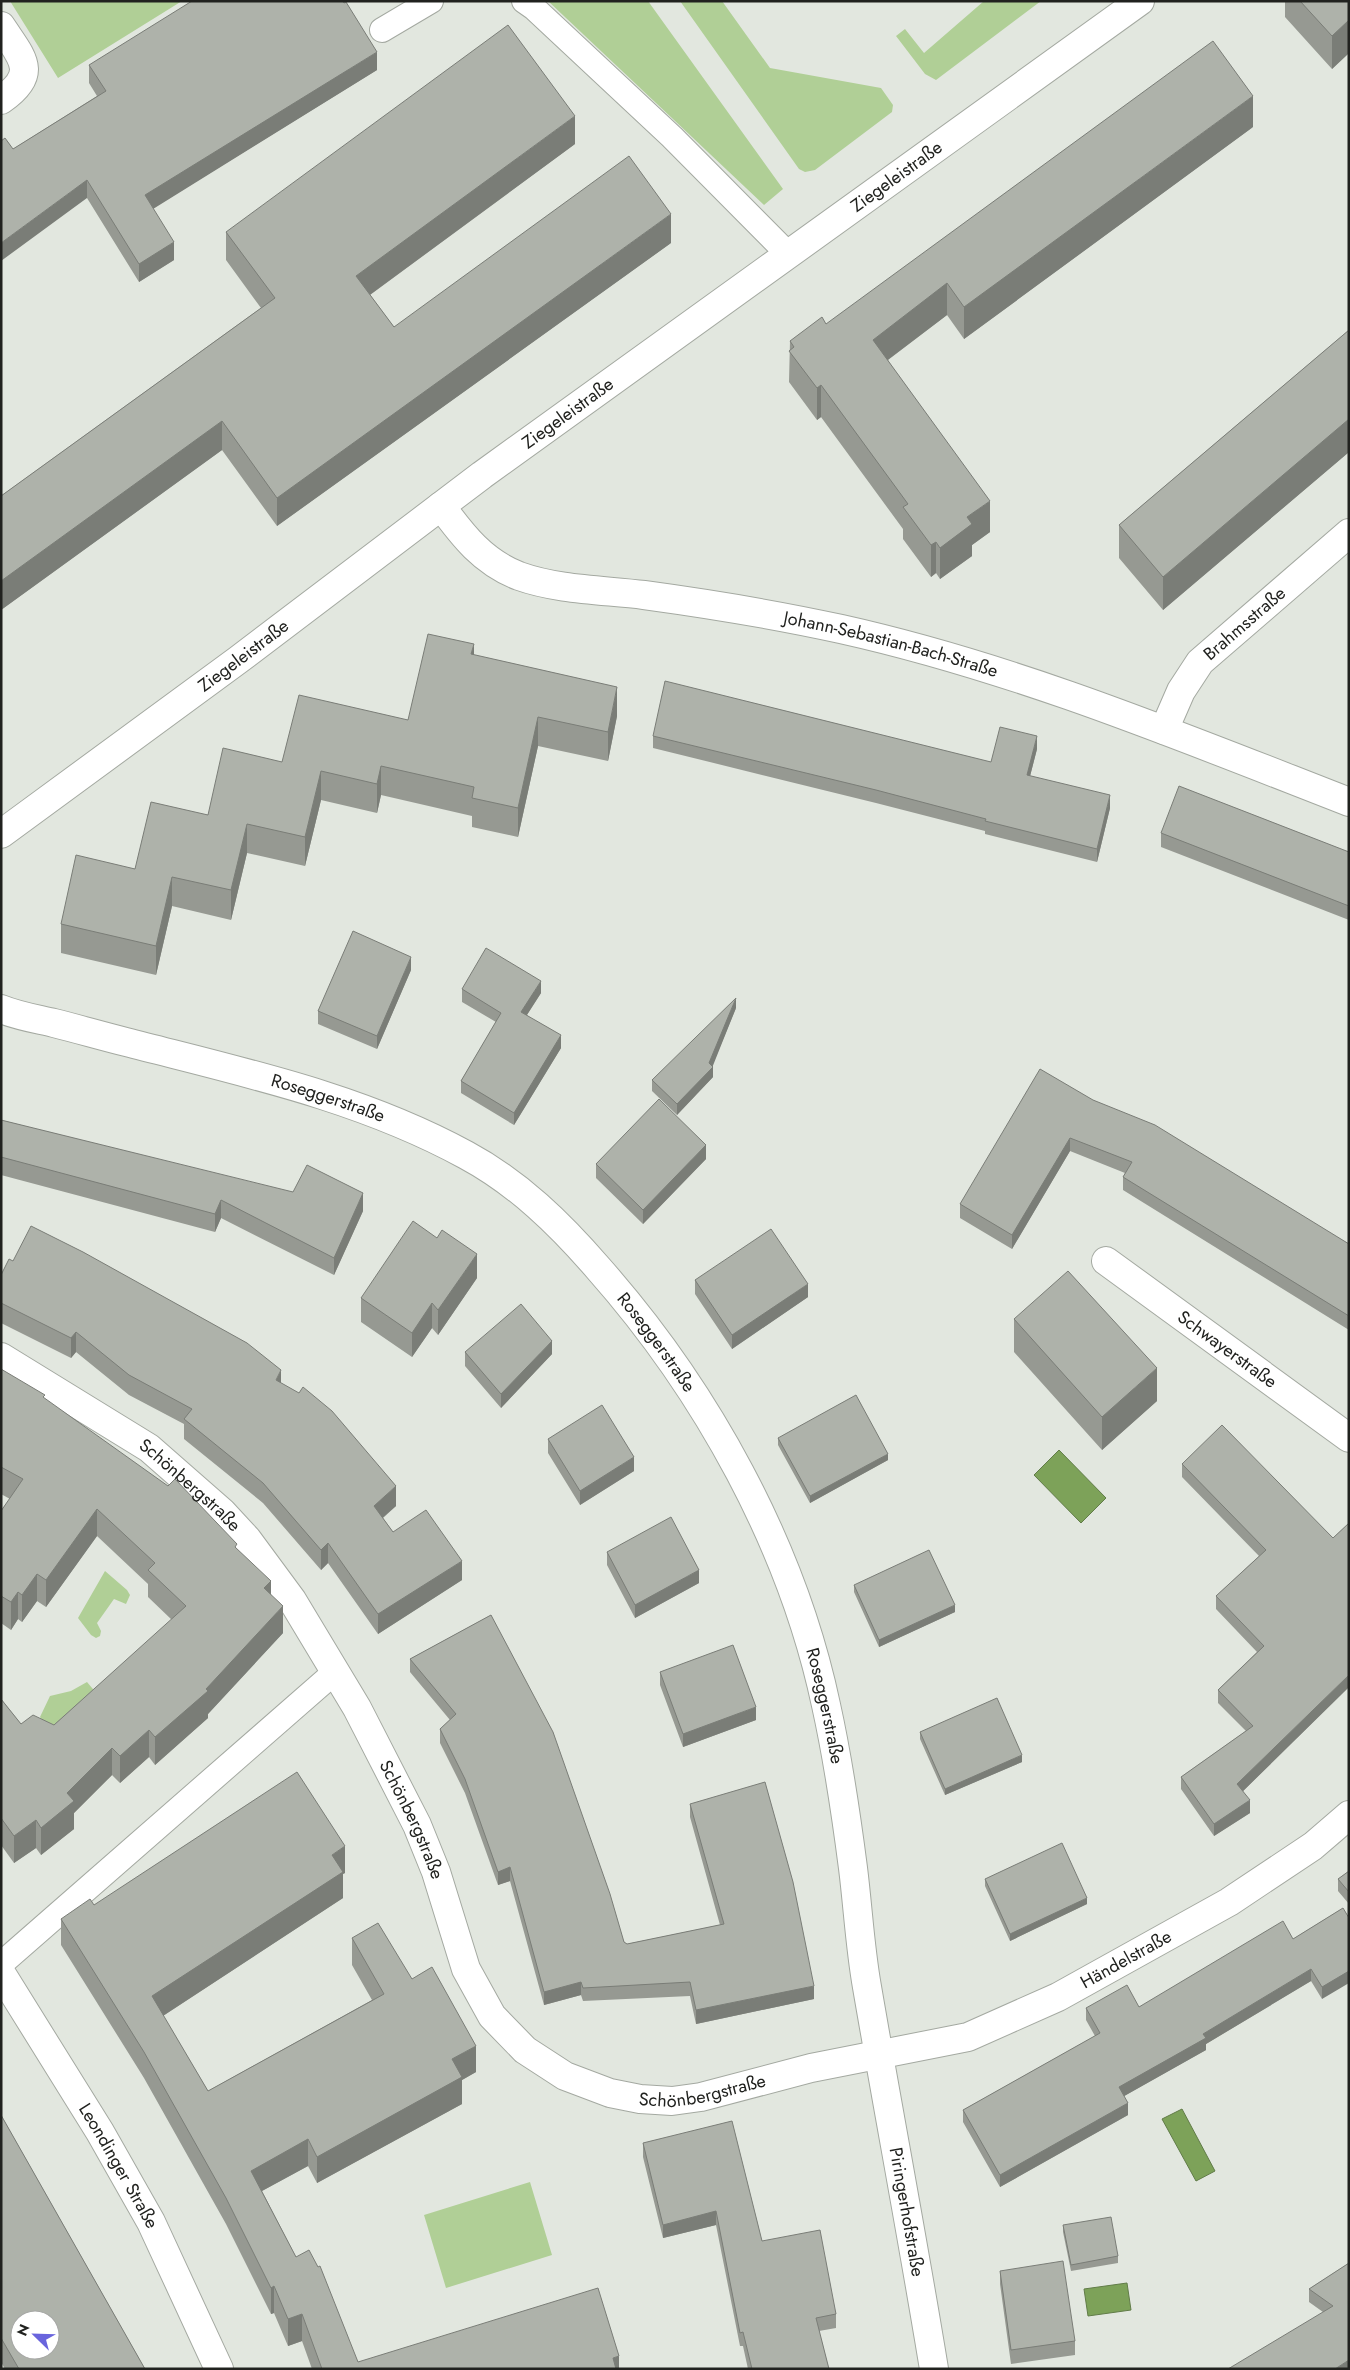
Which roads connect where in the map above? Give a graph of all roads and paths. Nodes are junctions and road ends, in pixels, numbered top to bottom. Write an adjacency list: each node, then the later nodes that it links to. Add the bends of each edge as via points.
1 (431, 1): 5 (lane)
2 (524, 1): 7 (lane, via 672,137)
3 (1140, 1): 7 (street, Ziegeleistraße)
4 (1, 26): 6 (street, via 20,56 24,71 19,85)
5 (382, 30)
6 (1, 100)
7 (789, 255): 8 (street, Ziegeleistraße)
8 (441, 506): 10 (street, Johann-Sebastian-Bach-Straße, via 476,550 494,564 523,577 723,607 842,629 1014,676); 12 (street, Ziegeleistraße)
9 (1349, 533): 10 (street, Brahmsstraße, via 1200,662 1181,691)
10 (1164, 730): 11 (street, Johann-Sebastian-Bach-Straße)
11 (1349, 802)
12 (1, 834)
13 (1, 1009): 21 (street, Roseggerstraße, via 304,1088 395,1120 471,1157 530,1198 572,1238 622,1295 678,1369 720,1436 775,1548 813,1652 845,1808 866,1983)
14 (1106, 1261): 16 (street, Schwayerstraße)
15 (1, 1357): 17 (street, Schönbergstraße, via 135,1438 222,1512 247,1539 292,1600)
16 (1349, 1438)
17 (335, 1672): 19 (lane); 21 (street, Schönbergstraße, via 417,1825 436,1872 466,1969 492,2016 526,2050 565,2076 610,2093 672,2101)
18 (1349, 1815): 21 (street, Händelstraße, via 1313,1846 1229,1902 1058,1997 968,2037)
19 (1, 1964)
20 (5, 1988): 22 (street, Leondinger Straße, via 100,2132 151,2222)
21 (880, 2055): 23 (street, Piringerhofstraße)
22 (219, 2369)
23 (934, 2369)

